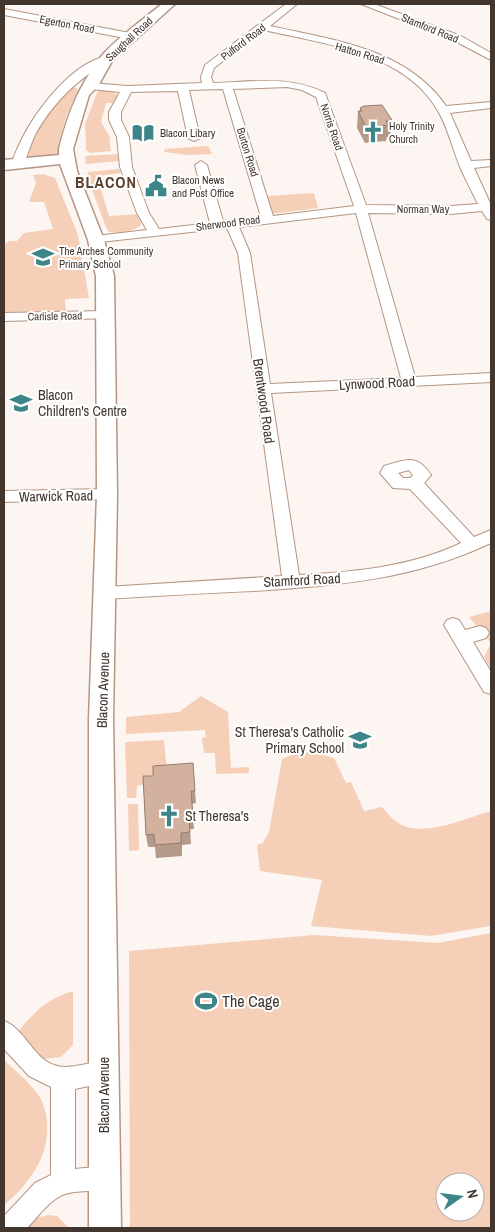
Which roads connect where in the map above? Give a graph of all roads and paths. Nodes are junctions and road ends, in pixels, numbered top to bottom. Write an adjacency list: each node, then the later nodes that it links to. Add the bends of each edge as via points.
1 (169, 4): 8 (street, Saughall Road)
2 (292, 4): 7 (street, Pulford Road)
3 (366, 4): 9 (street, Stamford Road, via 456,38)
4 (4, 12): 5 (street, Egerton Road)
5 (20, 16): 6 (street); 8 (street, Egerton Road, via 35,14)
6 (4, 22)
7 (262, 27): 12 (street, Pulford Road, via 209,67); 17 (street, Hatton Road, via 373,55 398,66 433,94)
8 (130, 36): 10 (street, Saughall Road)
9 (491, 57)
10 (106, 59): 11 (street, Saughall Road); 21 (street, via 94,63 69,84 33,126)
11 (91, 86): 15 (street, Norris Road); 19 (street, Saughall Road, via 83,94 76,112)
12 (208, 86): 13 (street, Norris Road); 14 (street, Norris Road)
13 (228, 86): 24 (street, Norris Road, via 288,84 305,87 321,96); 26 (street, Burton Road)
14 (183, 87): 15 (street, Norris Road); 18 (street)
15 (127, 89): 28 (street, via 114,112 115,120 123,137 126,167 143,212)
16 (491, 105): 17 (street)
17 (444, 110): 23 (street, Hatton Road)
18 (194, 138)
19 (66, 159): 21 (street); 29 (street, Blacon Avenue)
20 (491, 163): 23 (street)
21 (11, 164)
22 (200, 165): 27 (street)
23 (465, 165): 25 (street, Hatton Road)
24 (361, 209): 25 (street, Norman Way); 26 (street, Sherwood Road); 33 (street, Norris Road)
25 (488, 211)
26 (268, 219): 27 (street, Sherwood Road)
27 (224, 223): 28 (street, Sherwood Road); 34 (street, Brentwood Road, via 244,253)
28 (155, 232): 29 (street, Sherwood Road)
29 (96, 240): 30 (street, Blacon Avenue, via 105,276)
30 (106, 315): 31 (street, Carlisle Road); 36 (street, Blacon Avenue)
31 (4, 316)
32 (491, 378): 33 (street, Lynwood Road)
33 (410, 381): 34 (street, Lynwood Road)
34 (262, 389): 40 (street, Brentwood Road)
35 (414, 483): 39 (street)
36 (108, 495): 37 (street, Warwick Road); 41 (street, Blacon Avenue)
37 (4, 497)
38 (491, 536): 39 (street, Stamford Road)
39 (472, 545): 40 (street, Stamford Road, via 406,568 343,579)
40 (291, 581): 41 (street, Stamford Road)
41 (106, 594): 45 (street, Blacon Avenue, via 101,718)
42 (480, 633): 43 (street, via 457,631)
43 (491, 687)
44 (4, 1032): 46 (street, via 33,1064 46,1074)
45 (104, 1074): 46 (street); 47 (street, Blacon Avenue)
46 (63, 1078): 48 (street)
47 (104, 1178): 48 (street); 50 (street, Blacon Avenue)
48 (63, 1182): 49 (street, via 44,1192)
49 (10, 1228)
50 (105, 1228)

